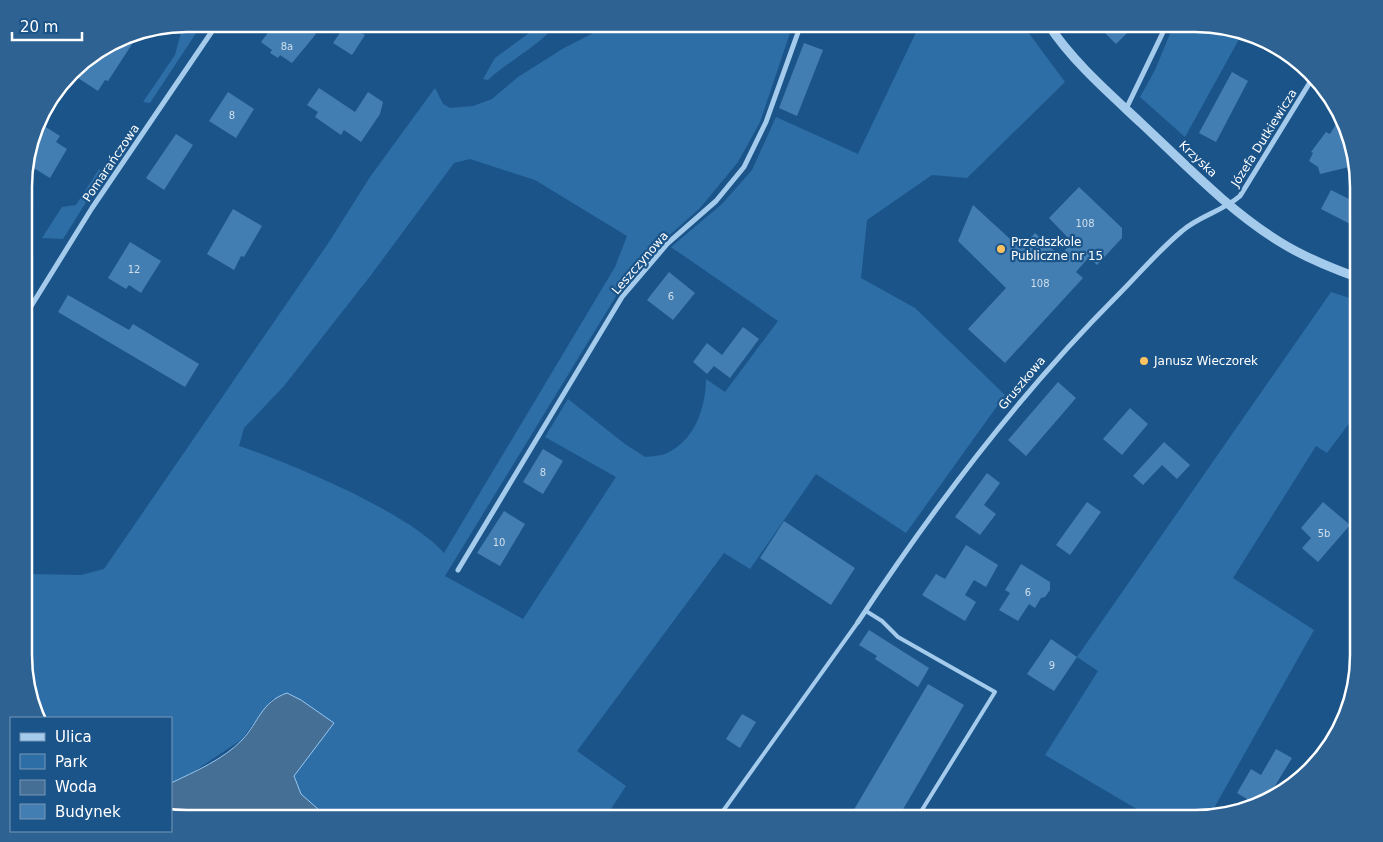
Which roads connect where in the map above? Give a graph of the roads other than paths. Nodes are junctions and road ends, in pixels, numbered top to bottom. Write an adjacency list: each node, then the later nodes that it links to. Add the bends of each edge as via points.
1 (798, 32): 10 (street, Leszczynowa, via 766,122 744,166 716,201 668,243 622,298)
2 (1055, 32): 6 (street, Krzyska)
3 (1163, 32): 6 (street)
4 (211, 33): 9 (street, Pomarańczowa, via 92,208)
5 (1309, 83): 7 (street, Józefa Dutkiewicza, via 1240,196)
6 (1126, 109): 7 (street, Krzyska)
7 (1230, 204): 8 (street, Krzyska, via 1280,242); 11 (street, Gruszkowa, via 1183,230 1042,374 977,453)
8 (1350, 274)
9 (32, 305)
10 (458, 570)
11 (866, 611): 12 (street, Gruszkowa); 14 (lane, via 882,621 898,638 995,692)
12 (858, 622): 13 (lane)
13 (724, 809)
14 (922, 809)

